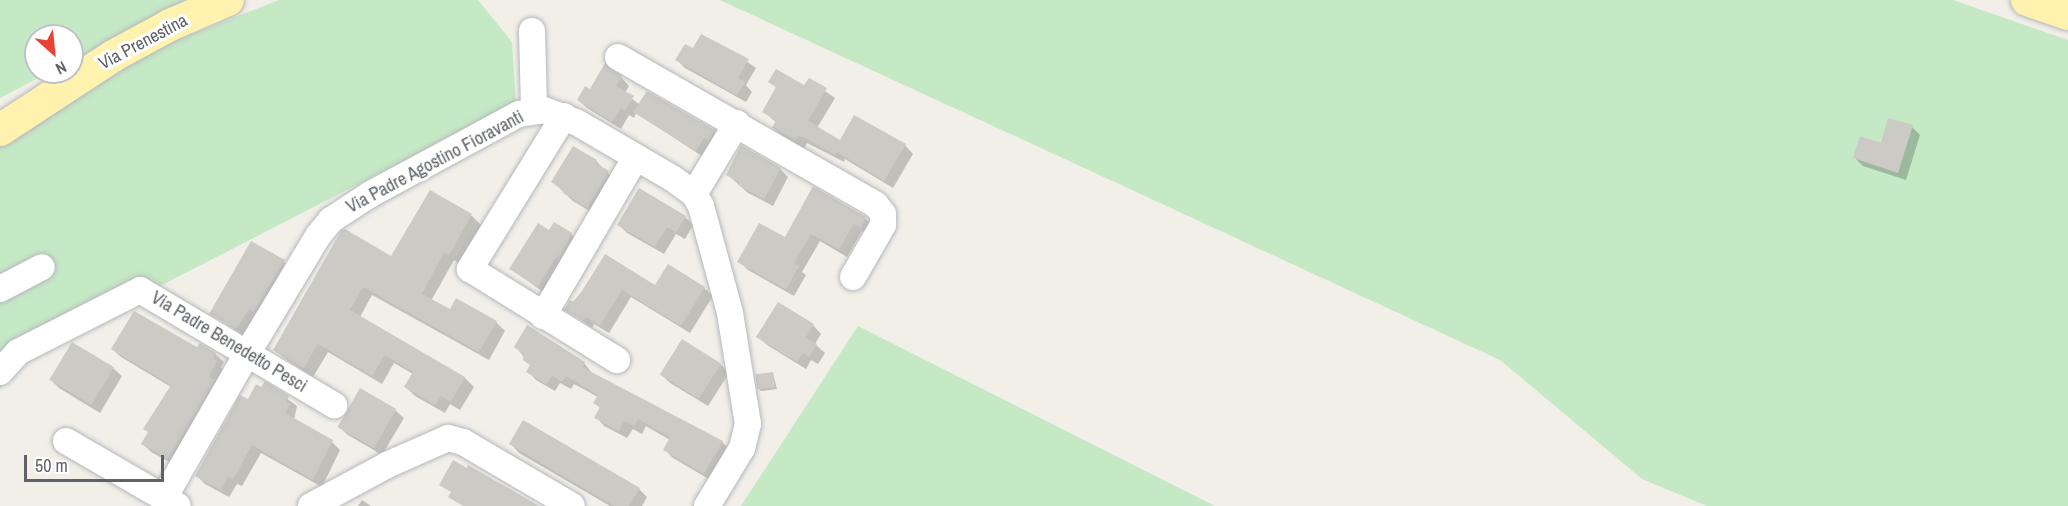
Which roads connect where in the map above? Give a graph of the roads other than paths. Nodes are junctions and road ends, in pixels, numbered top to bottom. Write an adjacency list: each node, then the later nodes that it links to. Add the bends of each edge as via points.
1 (228, 0): 9 (main road, Via Prenestina, via 126,49)
2 (2027, 0): 3 (main road)
3 (2068, 14)
4 (532, 31): 6 (street)
5 (618, 57): 8 (street)
6 (534, 110): 7 (street, Via Padre Agostino Fioravanti); 16 (street, Via Padre Agostino Fioravanti, via 519,114 331,220)
7 (564, 116): 10 (street, Via Padre Agostino Fioravanti); 15 (street, via 470,269)
8 (737, 123): 11 (street); 13 (street, via 880,209 882,229)
9 (0, 130)
10 (636, 157): 11 (street, Via Padre Agostino Fioravanti); 15 (street)
11 (694, 194): 24 (street, via 704,213 730,313 748,424 742,448)
12 (42, 267): 14 (street)
13 (853, 277)
14 (0, 289)
15 (543, 316): 17 (street)
16 (248, 352): 18 (street, Via Padre Benedetto Pesci, via 140,290 18,352); 19 (street, Via Padre Benedetto Pesci); 21 (street, Via Padre Agostino Fioravanti)
17 (617, 360)
18 (0, 372)
19 (334, 405)
20 (66, 441): 21 (street)
21 (171, 502)
22 (311, 506): 23 (street, via 448,438 463,442)
23 (572, 506)
24 (707, 506)

